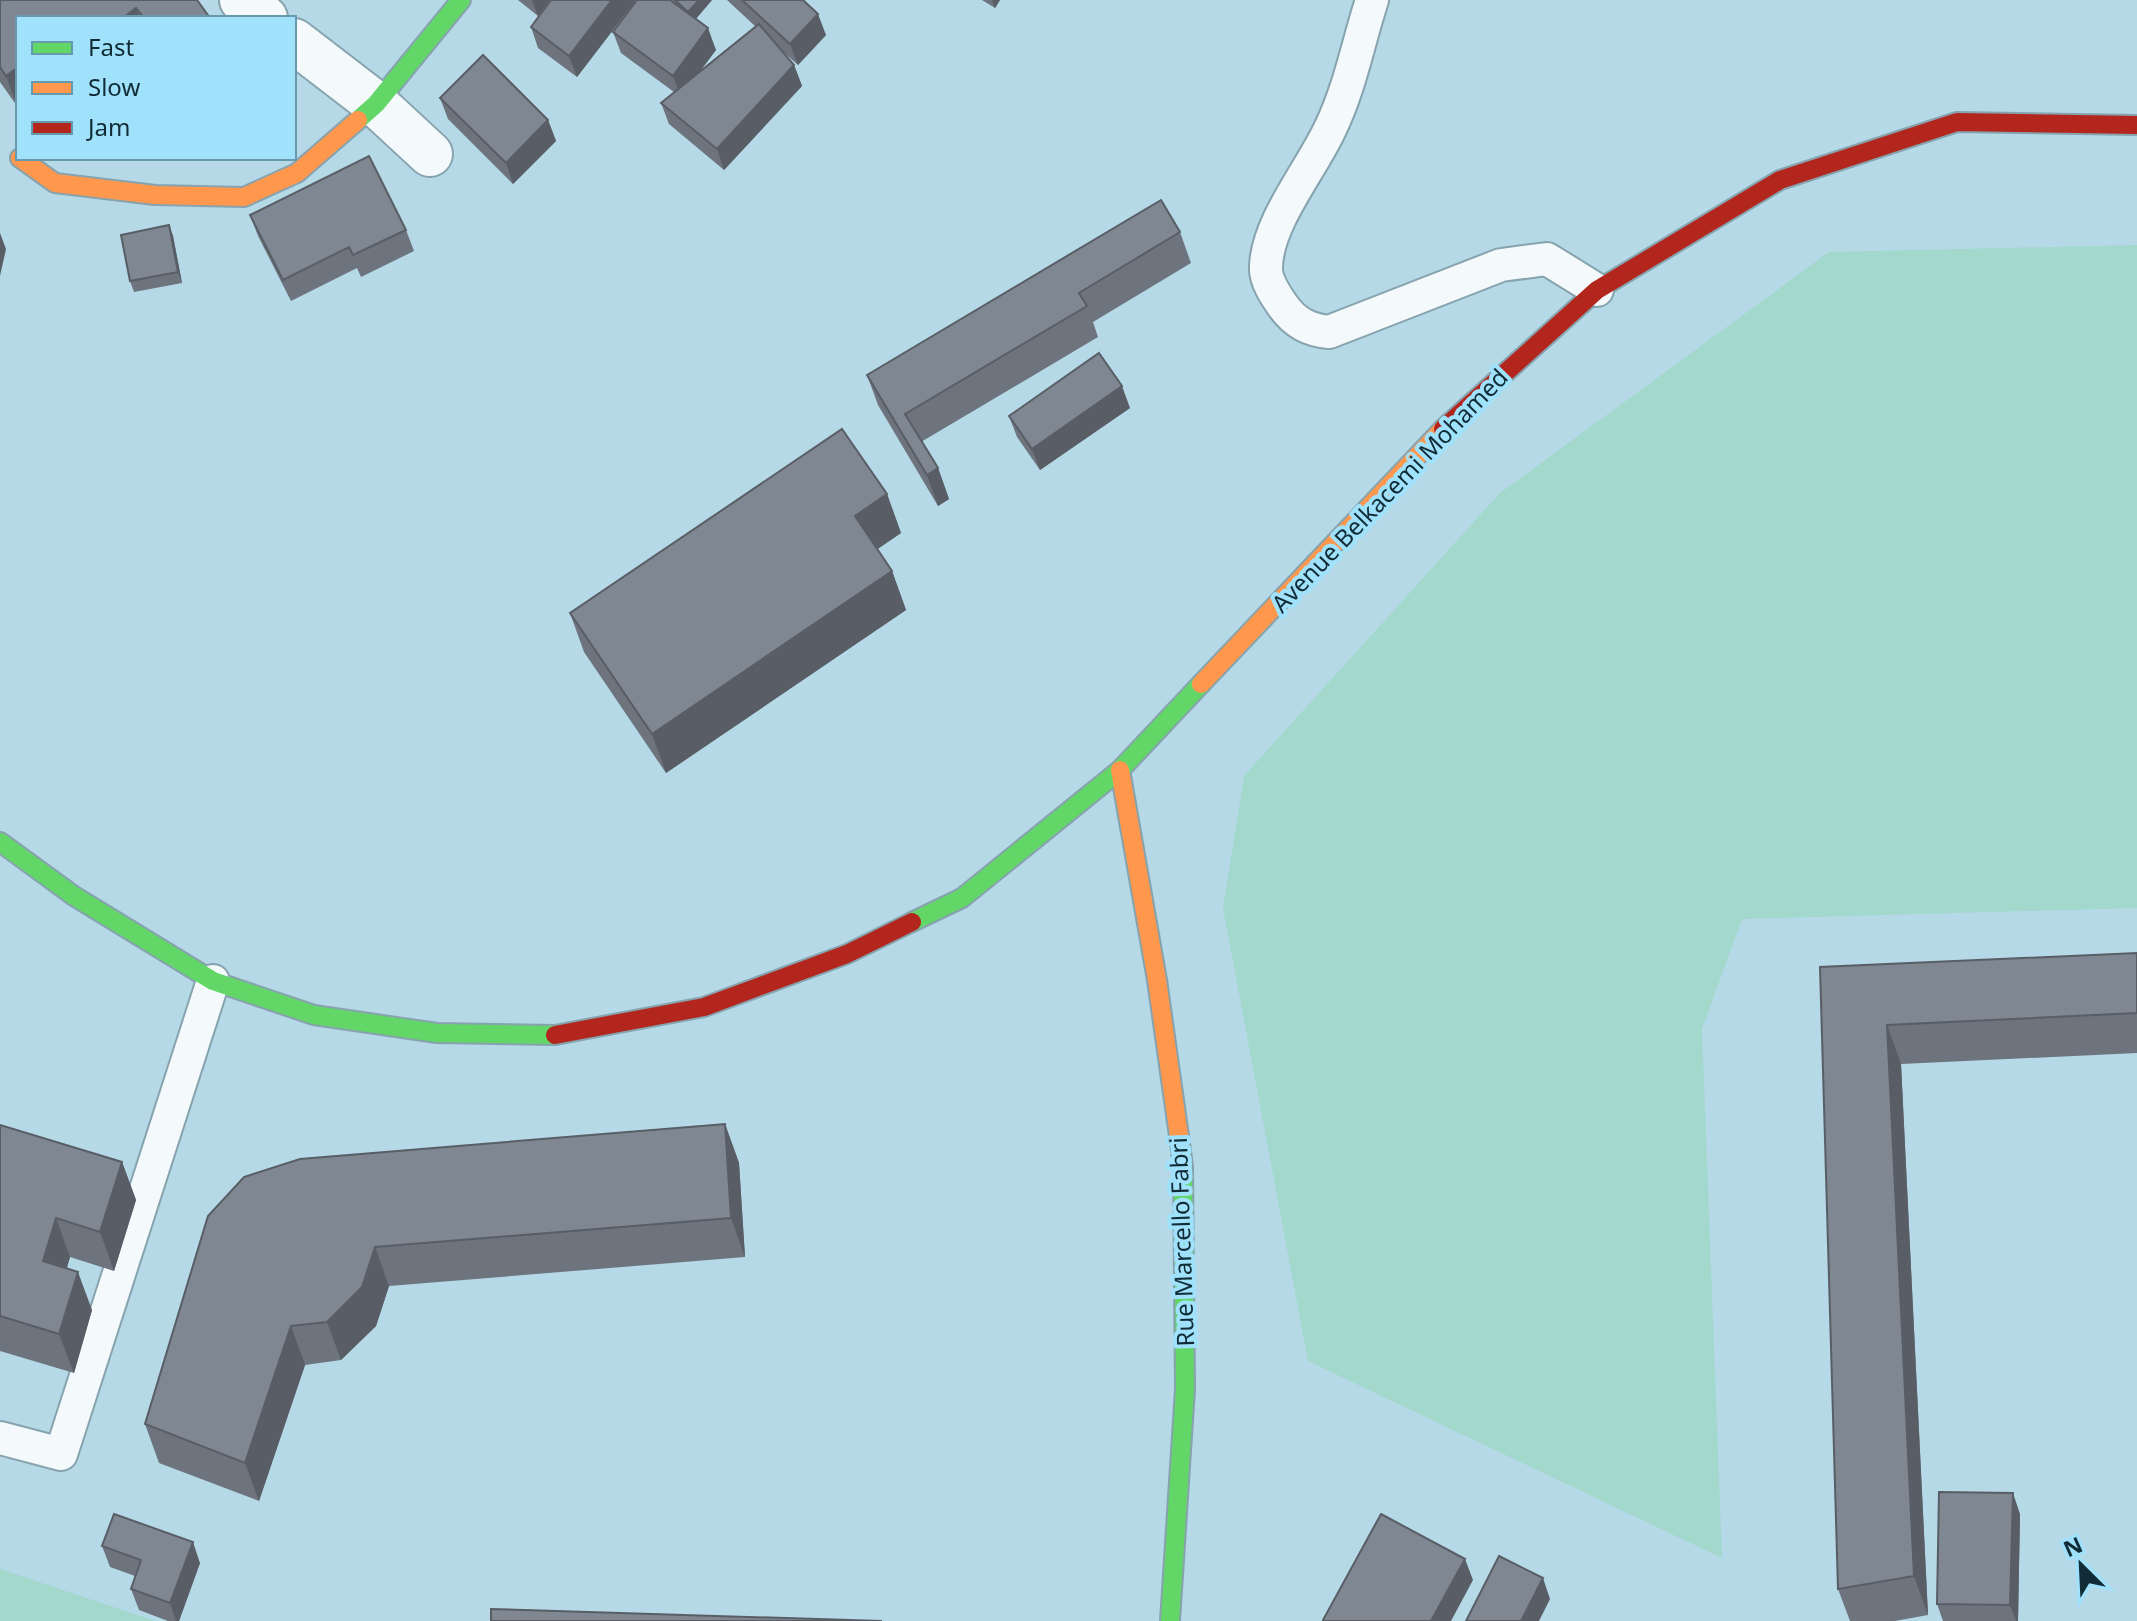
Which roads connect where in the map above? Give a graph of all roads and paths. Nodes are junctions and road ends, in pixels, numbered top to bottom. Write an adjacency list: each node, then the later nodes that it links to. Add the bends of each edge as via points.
1 (242, 0): 4 (street)
2 (461, 0): 6 (main road)
3 (1372, 0): 10 (lane, via 1331,128 1271,238 1265,270 1291,317 1313,330 1329,332 1501,265 1547,259)
4 (262, 16)
5 (296, 43): 6 (street)
6 (376, 104): 8 (street); 9 (main road, via 297,173 244,197 155,195 55,183)
7 (2137, 125): 10 (main road, Avenue Belkacemi Mohamed, via 1957,122 1780,180)
8 (430, 154)
9 (23, 160)
10 (1597, 290): 11 (main road, Avenue Belkacemi Mohamed, via 1463,407)
11 (1120, 770): 13 (main road, Avenue Belkacemi Mohamed, via 962,898 847,954 704,1007 566,1035 437,1033 314,1015); 15 (main road, Rue Marcello Fabri, via 1183,1167 1185,1389)
12 (0, 842): 13 (main road, Avenue Belkacemi Mohamed, via 74,896)
13 (213, 981): 14 (lane, via 61,1454)
14 (0, 1438)
15 (1170, 1621)

